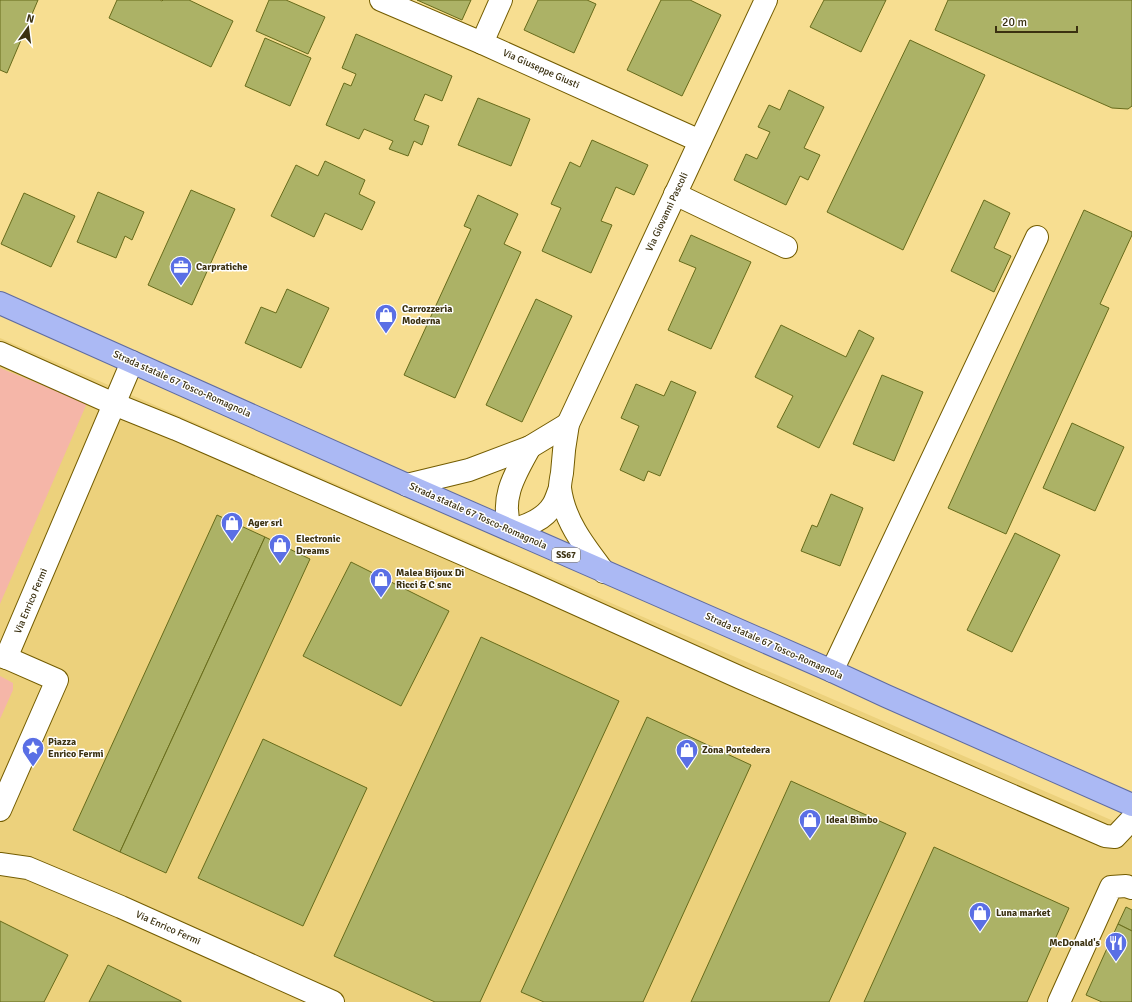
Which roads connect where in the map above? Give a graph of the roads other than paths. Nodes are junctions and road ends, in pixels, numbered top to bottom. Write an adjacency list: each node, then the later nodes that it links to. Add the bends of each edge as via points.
1 (381, 0): 4 (street, Via Giuseppe Giusti)
2 (501, 0): 4 (street)
3 (766, 0): 5 (street, Via Giovanni Pascoli)
4 (482, 43): 5 (street, Via Giuseppe Giusti)
5 (700, 141): 6 (street, Via Giovanni Pascoli)
6 (675, 194): 8 (street); 13 (street, Via Giovanni Pascoli)
7 (1037, 238): 20 (street)
8 (786, 247)
9 (0, 303): 11 (main road, Strada statale 67 Tosco-Romagnola / SS67)
10 (0, 353): 12 (street)
11 (132, 362): 12 (street, Via Enrico Fermi); 15 (main road, Strada statale 67 Tosco-Romagnola / SS67)
12 (114, 404): 19 (street, Via Enrico Fermi); 23 (street, via 198,438 1105,836 1115,837)
13 (568, 424): 14 (street); 16 (street, Via Giovanni Pascoli)
14 (530, 447): 15 (street, via 469,470); 17 (street, via 508,493 507,514)
15 (407, 485): 17 (main road, Strada statale 67 Tosco-Romagnola / SS67)
16 (560, 488): 17 (street, Via Giovanni Pascoli, via 546,514 527,526); 18 (street, Via Giovanni Pascoli, via 565,509 576,535)
17 (511, 530): 18 (main road, Strada statale 67 Tosco-Romagnola / SS67)
18 (604, 572): 20 (main road, Strada statale 67 Tosco-Romagnola / SS67)
19 (3, 657): 22 (street, Via Enrico Fermi, via 57,680)
20 (832, 671): 21 (main road, Strada statale 67 Tosco-Romagnola / SS67)
21 (1132, 805)
22 (0, 810)
23 (1132, 819)
24 (0, 864): 26 (street, Via Enrico Fermi, via 28,868)
25 (1132, 888): 27 (street, via 1111,887)
26 (333, 1002)
27 (1059, 1002)

